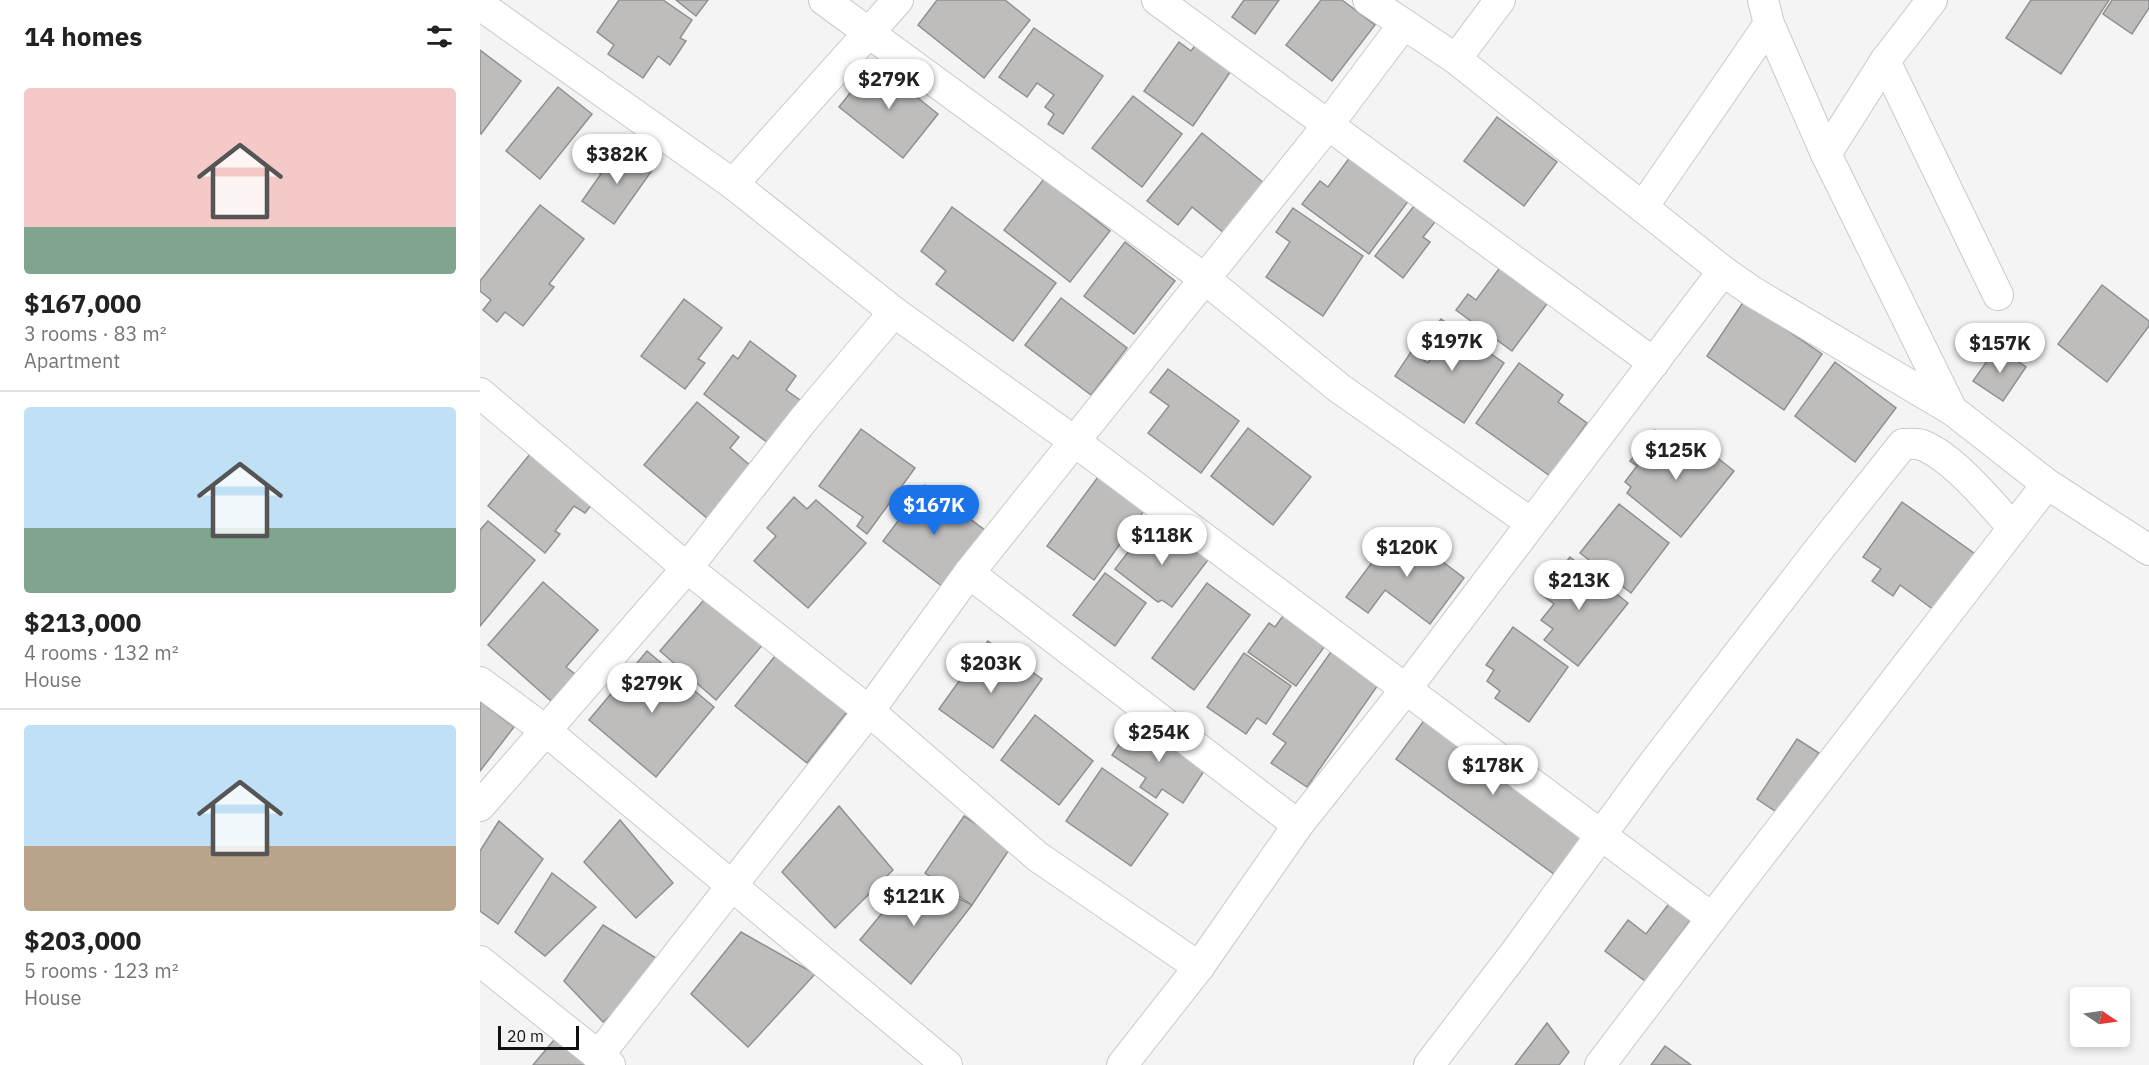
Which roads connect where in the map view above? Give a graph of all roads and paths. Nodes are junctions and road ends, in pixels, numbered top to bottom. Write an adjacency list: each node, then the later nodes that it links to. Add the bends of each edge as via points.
1 (824, 0): 10 (street)
2 (898, 0): 10 (street)
3 (1157, 0): 13 (street)
4 (1368, 0): 9 (street)
5 (1500, 0): 11 (street)
6 (1932, 0): 12 (street)
7 (480, 5): 15 (street)
8 (1766, 12): 14 (street); 16 (street)
9 (1403, 25): 11 (street); 13 (street)
10 (868, 31): 15 (street); 18 (street)
11 (1456, 59): 16 (street)
12 (1886, 61): 14 (street); 19 (street)
13 (1328, 125): 18 (street); 21 (street)
14 (1826, 154): 23 (street)
15 (733, 184): 20 (street)
16 (1642, 207): 17 (street)
17 (1723, 271): 21 (street); 23 (street)
18 (1205, 279): 24 (street); 26 (street, via 1339,388)
19 (1998, 294)
20 (894, 312): 24 (street); 29 (street, via 804,418)
21 (1654, 363): 26 (street)
22 (480, 393): 29 (street)
23 (1952, 410): 25 (street)
24 (1074, 441): 30 (street); 32 (street)
25 (2047, 484): 27 (street); 28 (street)
26 (1531, 523): 32 (street)
27 (2013, 528): 37 (street, via 1974,484 1935,452 1920,444 1903,444); 39 (street)
28 (2149, 550)
29 (687, 568): 33 (street); 34 (street)
30 (969, 573): 33 (street); 36 (street)
31 (480, 682): 34 (street)
32 (1406, 689): 36 (street); 37 (street)
33 (869, 711): 38 (street); 41 (street, via 1038,857)
34 (545, 730): 35 (street); 38 (street)
35 (480, 806)
36 (1298, 825): 41 (street)
37 (1602, 835): 39 (street); 45 (street)
38 (733, 886): 42 (street); 43 (street)
39 (1712, 918): 46 (street)
40 (480, 961): 42 (street)
41 (1198, 967): 44 (street)
42 (604, 1060)
43 (947, 1065)
44 (1122, 1065)
45 (1429, 1065)
46 (1600, 1065)

